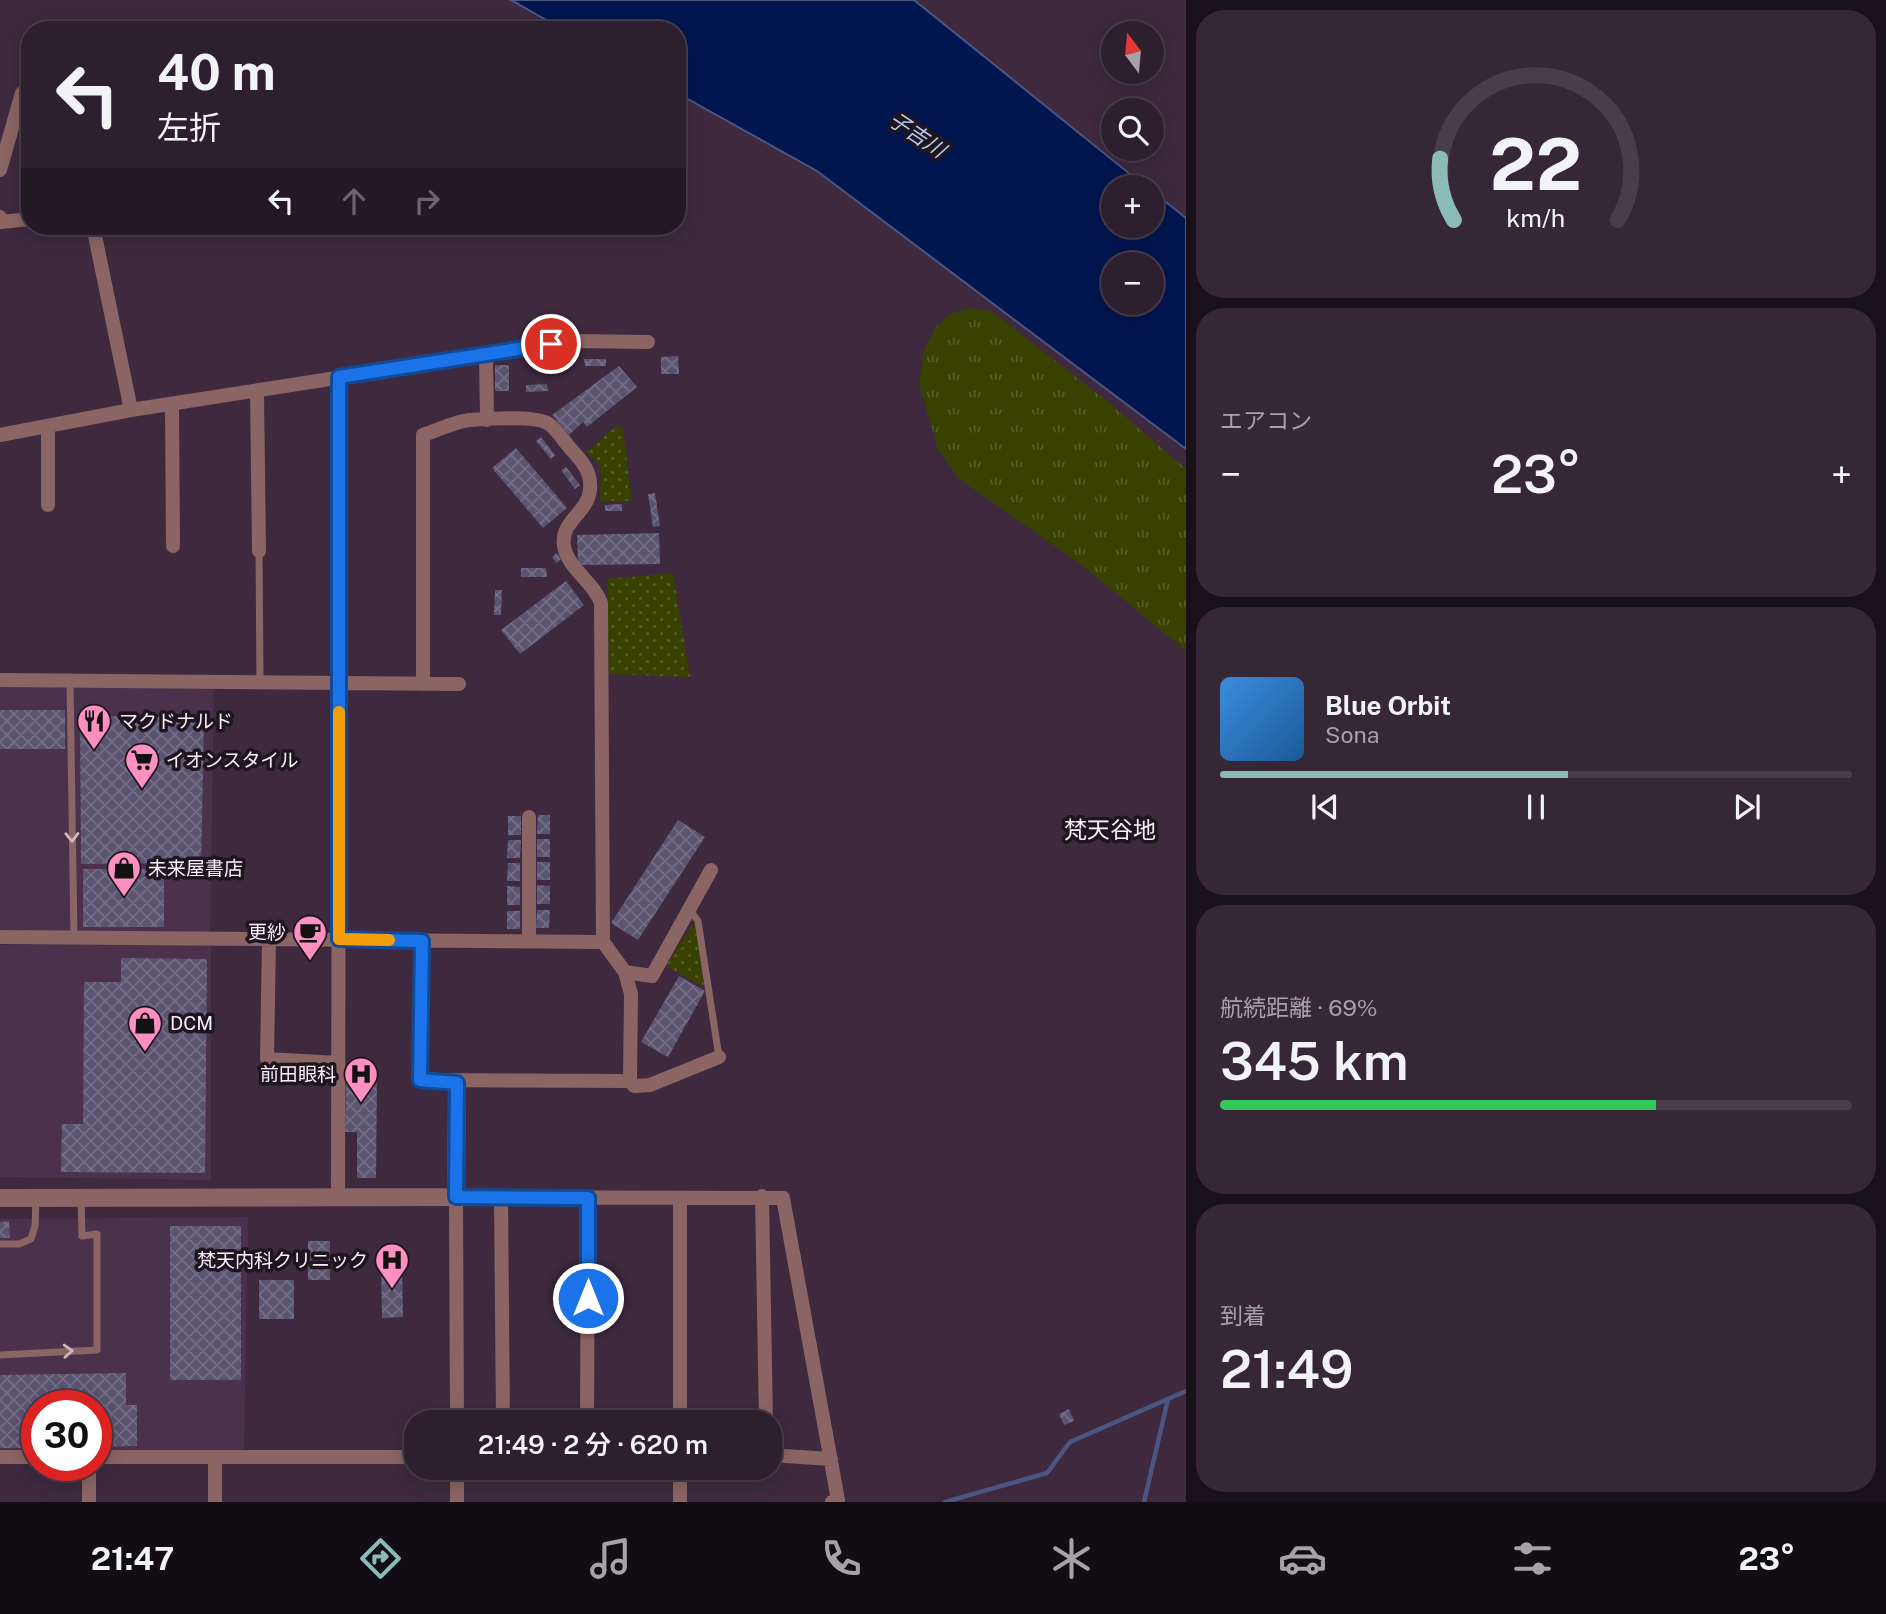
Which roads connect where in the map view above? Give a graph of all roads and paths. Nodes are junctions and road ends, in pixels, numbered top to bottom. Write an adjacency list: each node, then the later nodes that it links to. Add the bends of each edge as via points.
1 (21, 96): 2 (street)
2 (0, 170)
3 (0, 217): 4 (street, via 1,222)
4 (21, 220)
5 (95, 235): 11 (street)
6 (648, 342): 7 (street, via 573,341)
7 (486, 354): 8 (street); 12 (street)
8 (339, 377): 9 (street); 17 (street)
9 (257, 391): 10 (street); 18 (street)
10 (172, 404): 11 (street); 16 (street)
11 (131, 411): 13 (street)
12 (487, 420): 23 (street, via 467,420 423,435); 34 (street, via 548,423 584,464 590,479 586,504 563,536 573,566 596,590 601,603)
13 (48, 426): 14 (street); 15 (street)
14 (0, 435)
15 (48, 505)
16 (173, 546)
17 (338, 550): 22 (lane)
18 (258, 551): 21 (lane)
19 (0, 680): 20 (street)
20 (70, 681): 21 (street); 29 (lane, one-way to 29)
21 (260, 683): 22 (street)
22 (338, 684): 23 (street); 30 (street)
23 (422, 684): 24 (street)
24 (459, 684)
25 (529, 817): 33 (street)
26 (711, 870): 27 (street)
27 (690, 910): 35 (street, via 652,976); 36 (lane, via 698,921)
28 (0, 937): 29 (street)
29 (74, 938): 31 (street)
30 (339, 939): 31 (street); 32 (street); 37 (street)
31 (269, 940): 37 (street, via 267,1059)
32 (422, 941): 33 (street); 39 (street, via 420,1080)
33 (529, 941): 34 (street)
34 (603, 942): 35 (street)
35 (625, 972): 38 (street, via 631,993)
36 (719, 1057): 38 (street, via 650,1085 634,1086)
37 (338, 1063): 46 (street)
38 (630, 1081): 39 (street)
39 (457, 1083): 41 (street)
40 (762, 1196): 48 (street); 55 (street); 62 (street, via 783,1198)
41 (456, 1197): 42 (street); 46 (street); 51 (street)
42 (501, 1197): 47 (street); 52 (street)
43 (0, 1198): 44 (street)
44 (36, 1198): 45 (street); 49 (lane, via 31,1239)
45 (81, 1198): 46 (street); 50 (lane, one-way to 45, via 97,1350 97,1234 82,1236)
46 (338, 1198)
47 (588, 1198): 48 (street); 53 (street)
48 (680, 1198): 54 (street)
49 (0, 1244)
50 (0, 1354)
51 (457, 1410)
52 (503, 1410)
53 (587, 1410)
54 (680, 1410)
55 (766, 1410)
56 (782, 1456): 62 (street)
57 (0, 1457): 58 (street)
58 (21, 1457)
59 (112, 1457): 61 (street)
60 (404, 1457): 61 (street)
61 (215, 1458): 67 (street)
62 (831, 1459): 70 (street, via 838,1500)
63 (457, 1480): 68 (street)
64 (680, 1480): 69 (street)
65 (89, 1481): 66 (street)
66 (89, 1502)
67 (215, 1502)
68 (457, 1502)
69 (681, 1502)
70 (832, 1502)

